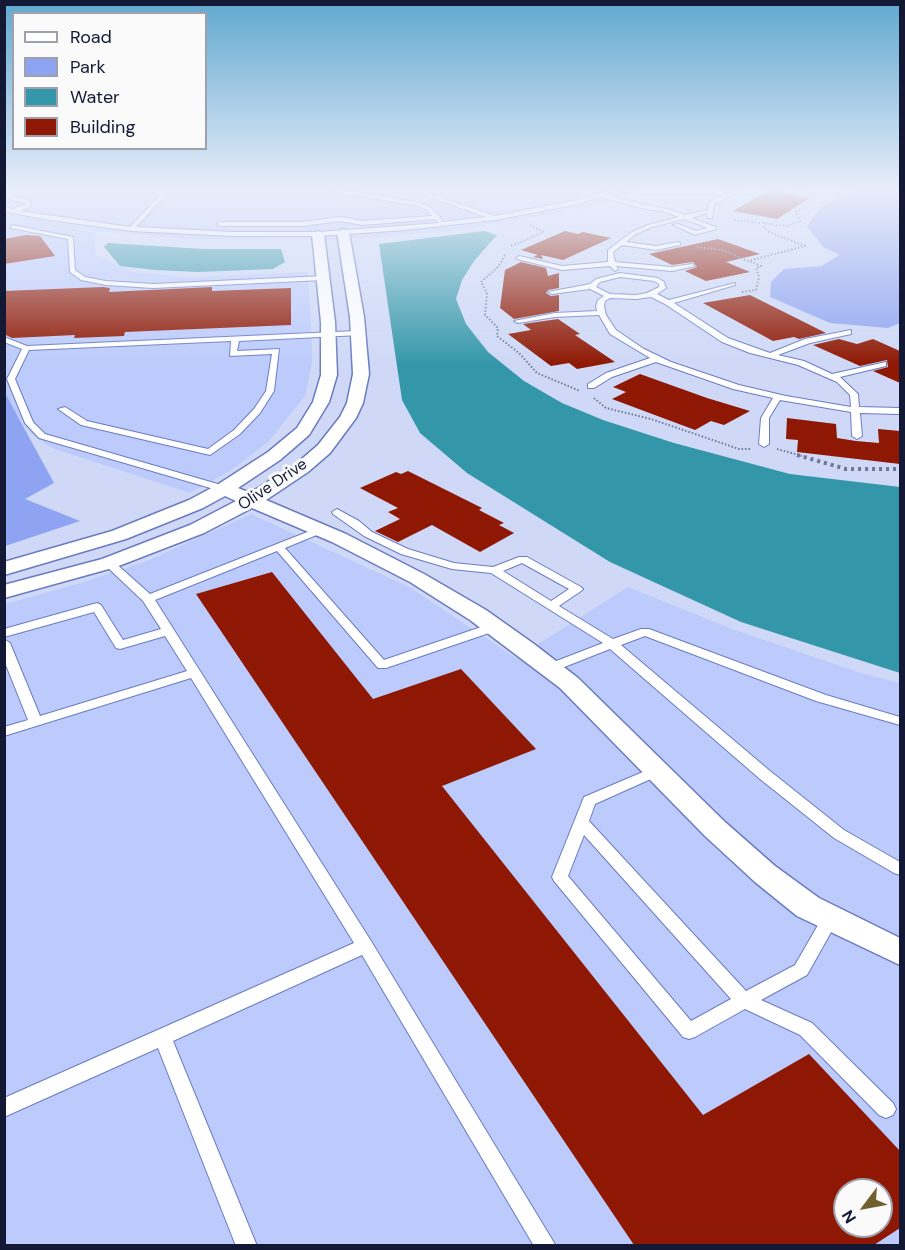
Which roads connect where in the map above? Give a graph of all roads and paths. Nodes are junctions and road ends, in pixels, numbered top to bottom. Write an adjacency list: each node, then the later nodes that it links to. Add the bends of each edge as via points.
1 (71, 248): 13 (lane, via 72,272 83,279 106,283 153,286)
2 (320, 248): 13 (street, Olive Drive)
3 (346, 248): 24 (street, Olive Drive)
4 (510, 248): 36 (path, via 500,266 481,282 487,293 485,315 498,327 497,336 537,373)
5 (613, 248): 10 (lane)
6 (708, 248): 9 (path)
7 (796, 248): 9 (path)
8 (519, 258): 10 (lane, via 562,268)
9 (748, 261): 17 (path, via 761,266 756,268 756,290)
10 (612, 264): 11 (lane, via 672,269); 12 (lane)
11 (692, 266)
12 (620, 275): 15 (lane, via 598,280); 18 (lane, via 656,279 663,288)
13 (324, 278): 25 (street, Olive Drive)
14 (733, 284): 20 (lane)
15 (593, 286): 16 (lane); 19 (lane)
16 (552, 292)
17 (735, 293)
18 (652, 294): 19 (lane); 20 (lane)
19 (609, 296): 21 (lane, via 602,300)
20 (668, 302): 29 (lane, via 725,340)
21 (601, 314): 22 (lane); 30 (lane, via 613,332)
22 (518, 321)
23 (848, 332): 29 (lane)
24 (357, 333): 25 (lane); 46 (street, Olive Drive, via 359,388 339,433 302,468)
25 (328, 334): 26 (lane); 45 (street, Olive Drive, via 328,375 312,418 274,456)
26 (235, 338): 28 (lane); 39 (lane, via 233,354 276,351 270,391 237,432 210,452 84,423)
27 (4, 339): 28 (lane)
28 (26, 348): 32 (lane)
29 (771, 355): 34 (lane)
30 (656, 359): 35 (lane, via 609,375); 38 (lane, via 698,376)
31 (883, 364): 34 (lane)
32 (16, 369): 33 (lane); 45 (lane, via 11,379 29,423 42,436)
33 (4, 370)
34 (833, 376): 40 (lane, via 854,394)
35 (591, 386)
36 (583, 393)
37 (592, 396): 43 (path, via 606,408 739,449)
38 (778, 398): 40 (lane); 43 (lane, via 765,418)
39 (62, 409)
40 (855, 410): 41 (lane); 42 (lane)
41 (900, 411)
42 (857, 436)
43 (765, 447): 44 (path, via 846,469)
44 (900, 469)
45 (224, 489): 46 (street); 51 (street, Olive Drive, via 148,525)
46 (252, 501): 48 (street); 50 (street, Olive Drive, via 197,529)
47 (337, 512): 52 (lane, via 368,534 405,552 452,566)
48 (320, 530): 49 (lane); 56 (street, via 417,578)
49 (279, 547): 54 (lane); 56 (lane, via 382,665)
50 (109, 563): 53 (street, Olive Drive); 54 (lane)
51 (4, 569)
52 (494, 570): 55 (lane); 55 (lane, via 523,559 577,589)
53 (4, 592)
54 (148, 599): 57 (lane)
55 (551, 606): 60 (lane)
56 (494, 627): 61 (street)
57 (168, 631): 58 (lane, via 120,645 97,607); 62 (lane)
58 (4, 633)
59 (4, 642): 64 (lane)
60 (612, 644): 61 (lane); 63 (lane, via 645,632 821,698); 68 (lane, via 839,834)
61 (550, 668): 66 (street)
62 (195, 673): 64 (lane); 70 (lane)
63 (900, 721)
64 (36, 722): 65 (lane)
65 (4, 732)
66 (657, 771): 67 (lane, via 589,801); 69 (street, via 765,874 808,907)
67 (581, 822): 72 (lane); 72 (lane, via 560,877 689,1031)
68 (900, 869)
69 (831, 918): 71 (street); 72 (lane, via 801,970)
70 (365, 946): 73 (lane); 77 (lane)
71 (900, 952)
72 (744, 1001): 75 (lane, via 806,1029)
73 (163, 1038): 74 (lane); 76 (lane)
74 (4, 1108)
75 (886, 1109)
76 (247, 1245)
77 (546, 1245)

